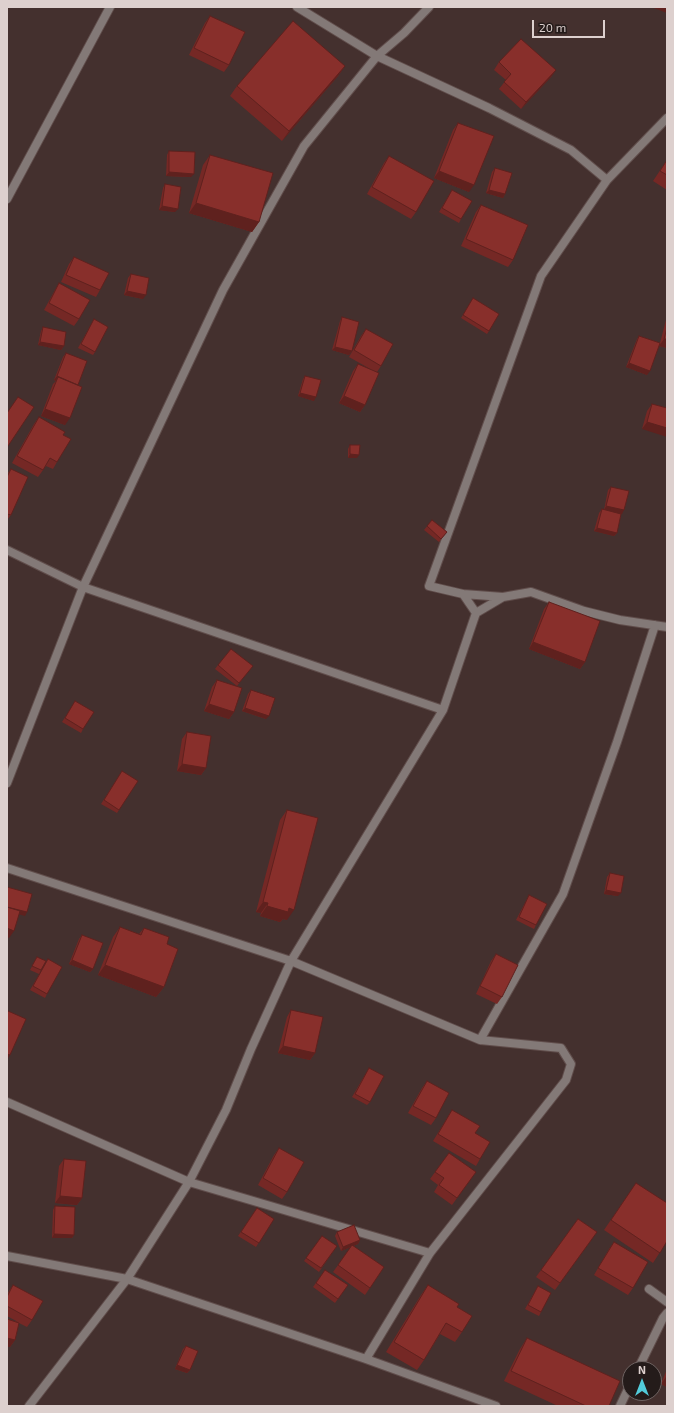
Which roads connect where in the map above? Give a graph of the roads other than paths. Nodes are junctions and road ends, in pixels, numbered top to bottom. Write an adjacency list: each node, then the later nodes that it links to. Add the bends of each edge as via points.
1 (110, 7): 7 (street)
2 (297, 7): 4 (street)
3 (429, 7): 4 (street)
4 (377, 56): 6 (street, via 489,108 571,150); 9 (street, via 304,146 223,290)
5 (667, 118): 6 (street)
6 (607, 180): 10 (street, via 541,276 429,586)
7 (7, 199)
8 (7, 550): 9 (street)
9 (84, 587): 15 (street); 16 (street)
10 (463, 594): 11 (street); 12 (street)
11 (503, 597): 12 (street); 13 (street, via 531,592 584,611)
12 (476, 613): 15 (street)
13 (655, 625): 14 (street); 19 (street, via 563,894)
14 (667, 627)
15 (443, 710): 18 (street)
16 (7, 783)
17 (7, 868): 18 (street)
18 (291, 961): 19 (street); 21 (street, via 226,1110)
19 (480, 1040): 22 (street, via 561,1048 571,1064 566,1080)
20 (7, 1102): 21 (street)
21 (189, 1182): 22 (street); 24 (street)
22 (430, 1252): 28 (street)
23 (7, 1256): 24 (street)
24 (127, 1279): 28 (street); 30 (street)
25 (649, 1289): 26 (street)
26 (667, 1302)
27 (667, 1313): 29 (street)
28 (366, 1359): 31 (street)
29 (642, 1361)
30 (29, 1406)
31 (496, 1406)

